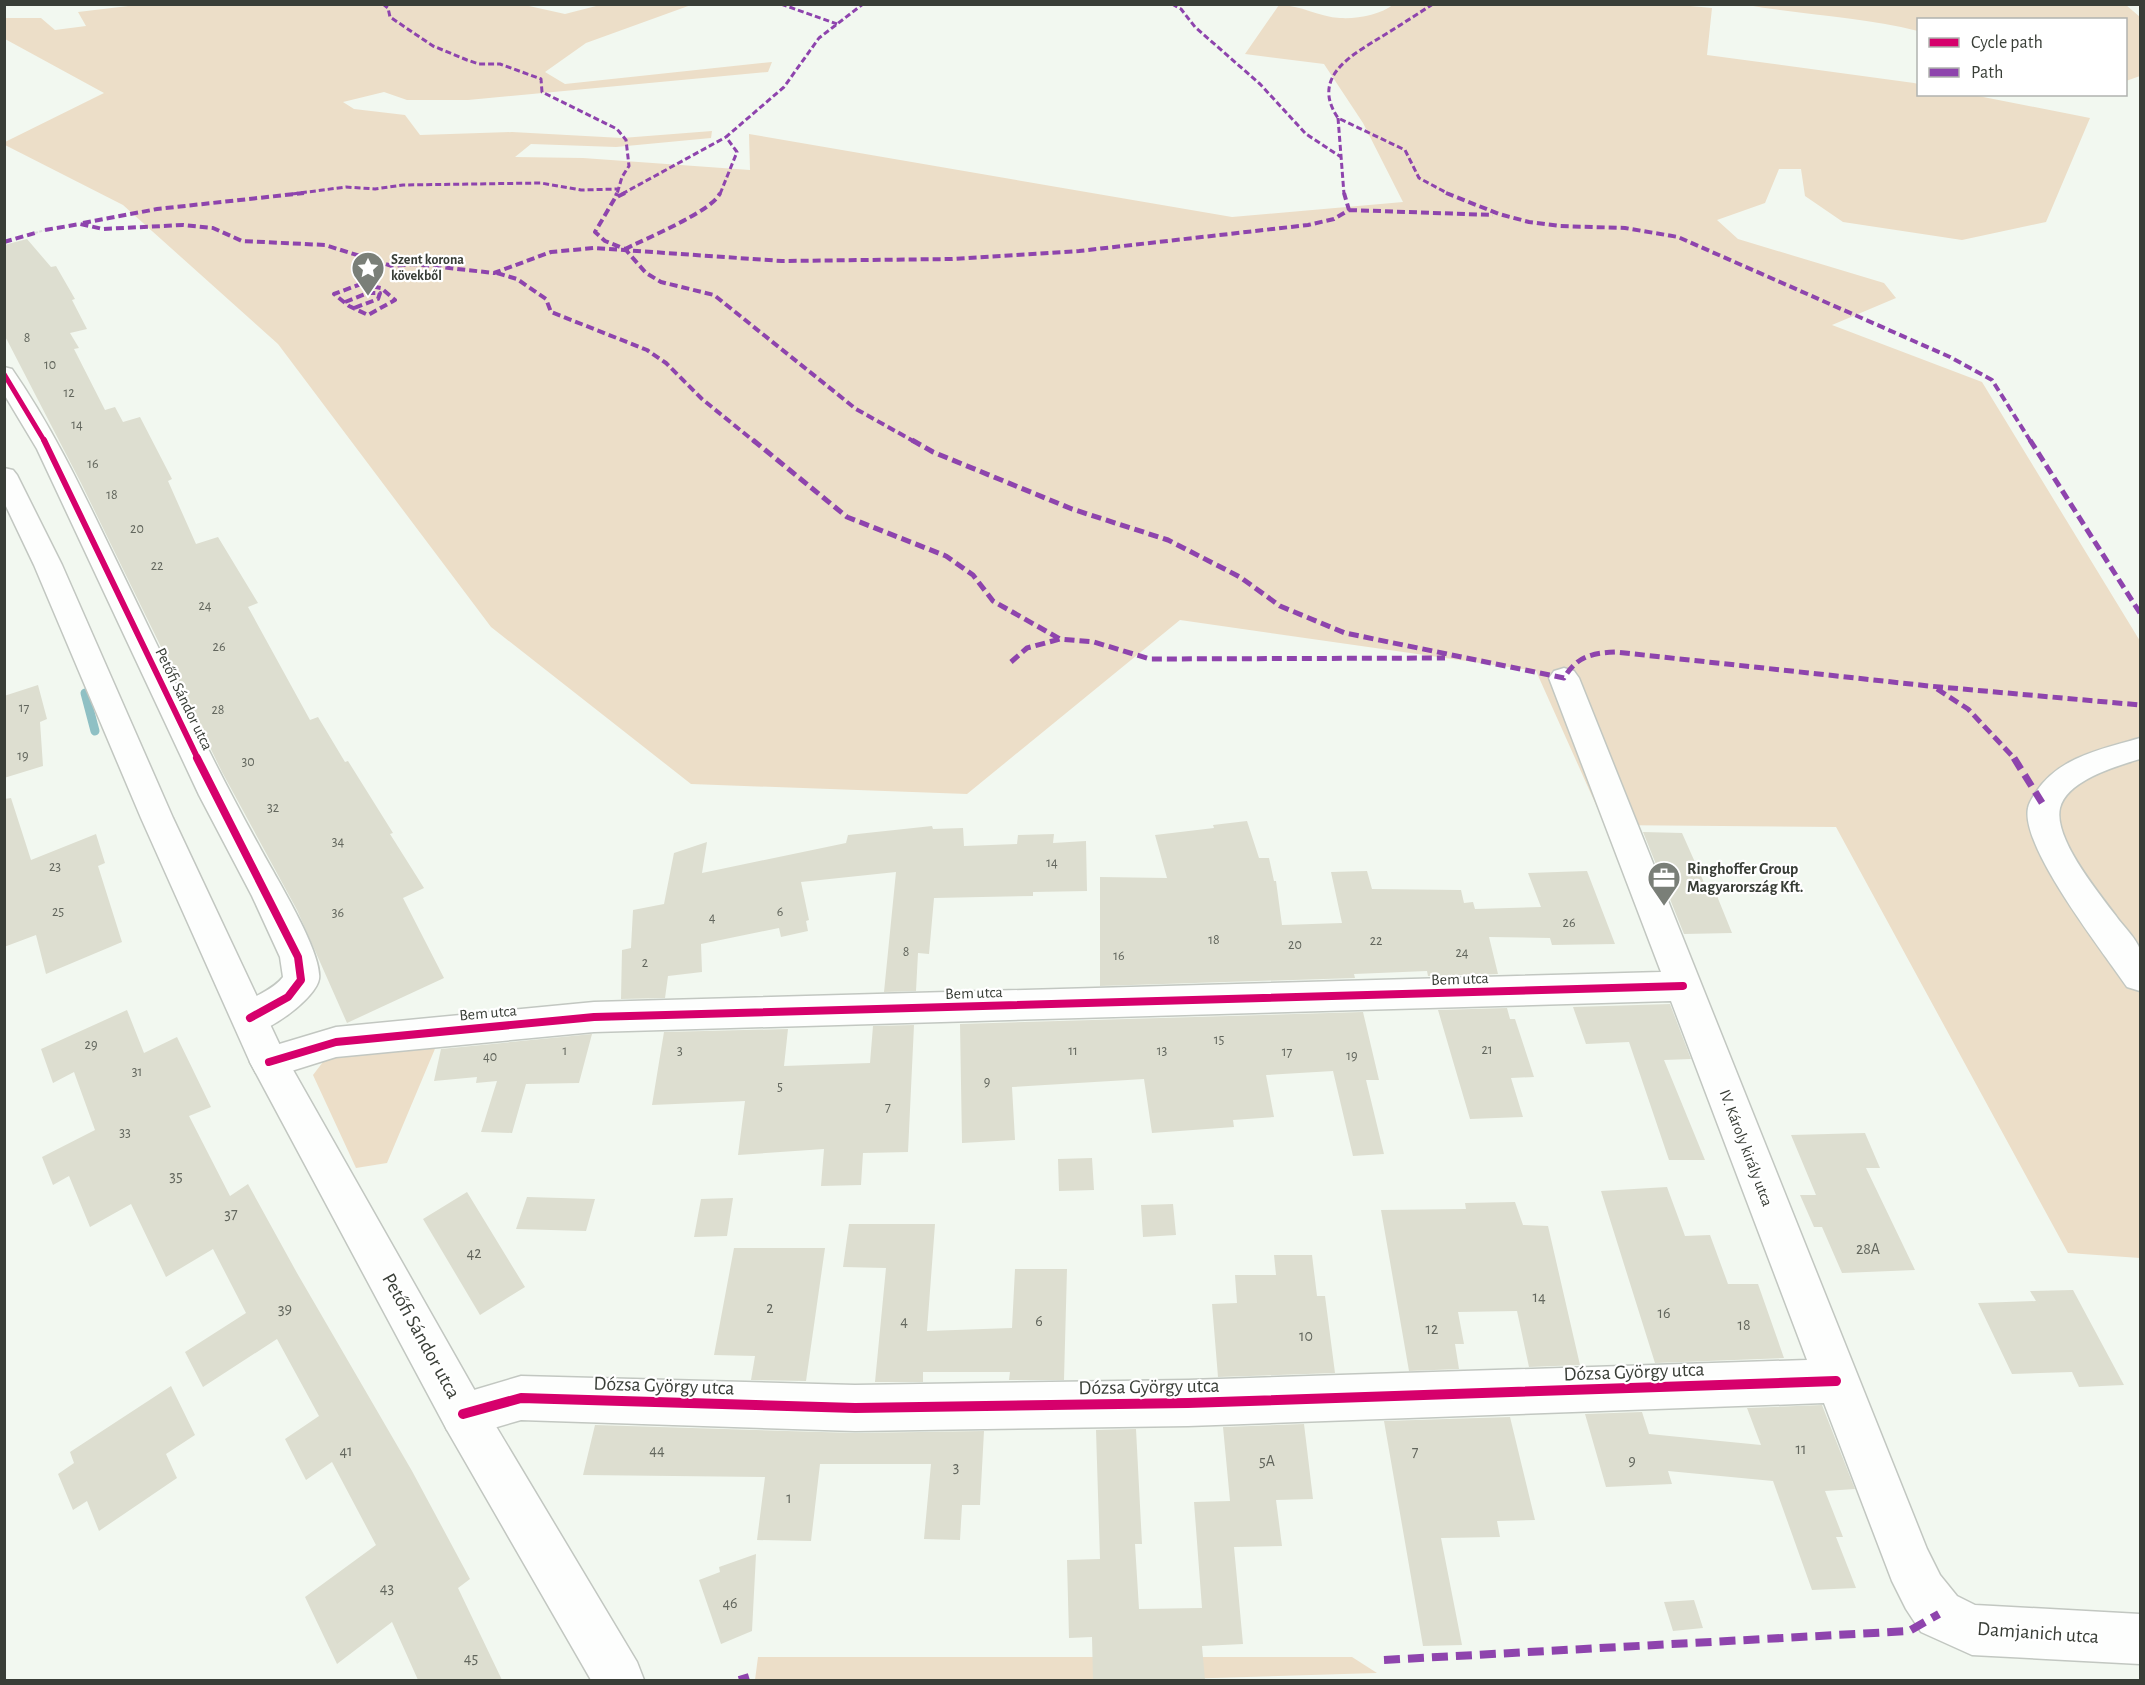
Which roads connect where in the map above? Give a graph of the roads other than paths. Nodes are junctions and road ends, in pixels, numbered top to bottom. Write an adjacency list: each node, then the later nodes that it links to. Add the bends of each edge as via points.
1 (4, 374): 7 (street, Petőfi Sándor utca, via 49,450 192,748 298,957 301,980 288,997)
2 (4, 475): 7 (street, Petőfi Sándor utca)
3 (1564, 678): 6 (street, IV. Károly király utca)
4 (2140, 749): 5 (street, via 2089,764 2065,779 2044,806 2045,823 2057,855)
5 (2140, 977)
6 (1683, 986): 8 (street, Bem utca, via 594,1017 336,1041); 9 (street, IV. Károly király utca)
7 (250, 1018): 8 (street, Petőfi Sándor utca)
8 (269, 1062): 10 (street, Petőfi Sándor utca)
9 (1836, 1381): 10 (street, Dózsa György utca, via 1081,1405 855,1407 521,1398); 11 (street, IV. Károly király utca, via 1910,1564)
10 (464, 1414): 13 (street, Petőfi Sándor utca)
11 (1939, 1614): 12 (street, Damjanich utca, via 1972,1630)
12 (2140, 1639)
13 (619, 1680)

